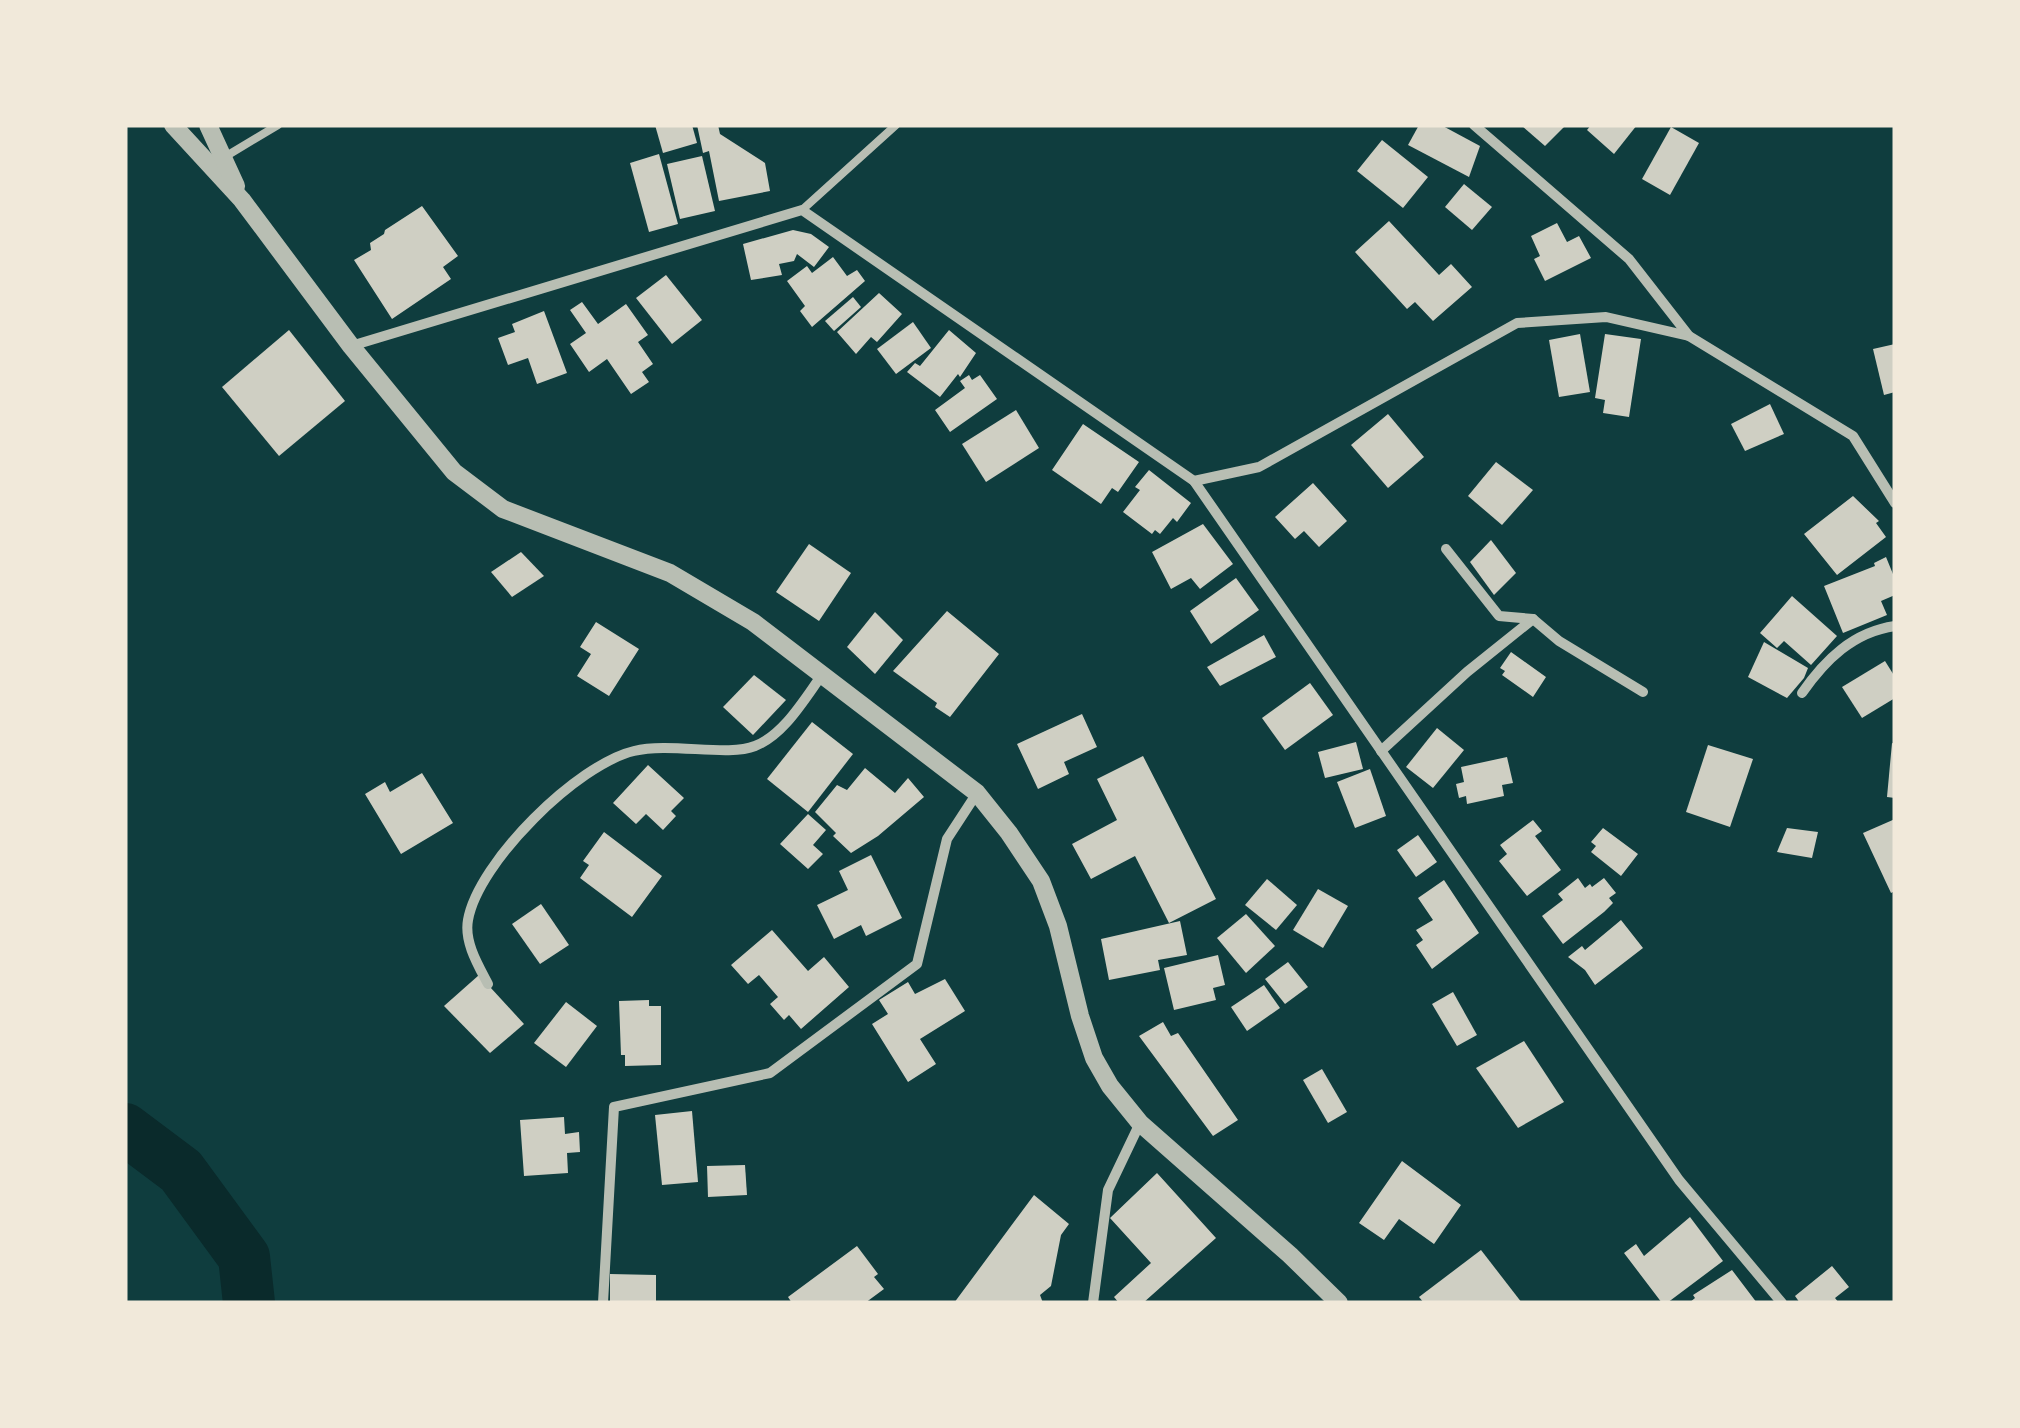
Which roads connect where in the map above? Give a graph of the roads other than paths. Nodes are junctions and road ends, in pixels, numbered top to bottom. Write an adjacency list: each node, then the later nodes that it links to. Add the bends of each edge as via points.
1 (173, 125): 7 (street)
2 (208, 125): 6 (street)
3 (278, 125): 6 (lane)
4 (896, 125): 8 (lane)
5 (1474, 125): 9 (street, via 1629,259)
6 (223, 158): 7 (street)
7 (242, 200): 10 (street)
8 (802, 210): 10 (street); 11 (street)
9 (1690, 336): 11 (street, via 1606,316 1517,324 1259,467); 12 (street, via 1853,436)
10 (351, 346): 16 (street, via 454,472 503,509 670,573 752,622)
11 (1194, 481): 19 (street)
12 (1895, 503)
13 (1446, 549): 14 (street, via 1499,616)
14 (1534, 620): 17 (street); 19 (street)
15 (1895, 626): 18 (street, via 1843,645)
16 (822, 675): 20 (street); 21 (street, via 768,740 753,748 632,751 600,764 544,810 492,869 467,921 474,958)
17 (1643, 692)
18 (1802, 693)
19 (1381, 751): 26 (street, via 1679,1180)
20 (977, 793): 22 (street, via 1041,881 1094,1058); 23 (street, via 948,839 917,964 770,1073 614,1107)
21 (488, 984)
22 (1140, 1123): 24 (street, via 1108,1190); 25 (street)
23 (602, 1303)
24 (1093, 1303)
25 (1339, 1303)
26 (1782, 1303)

